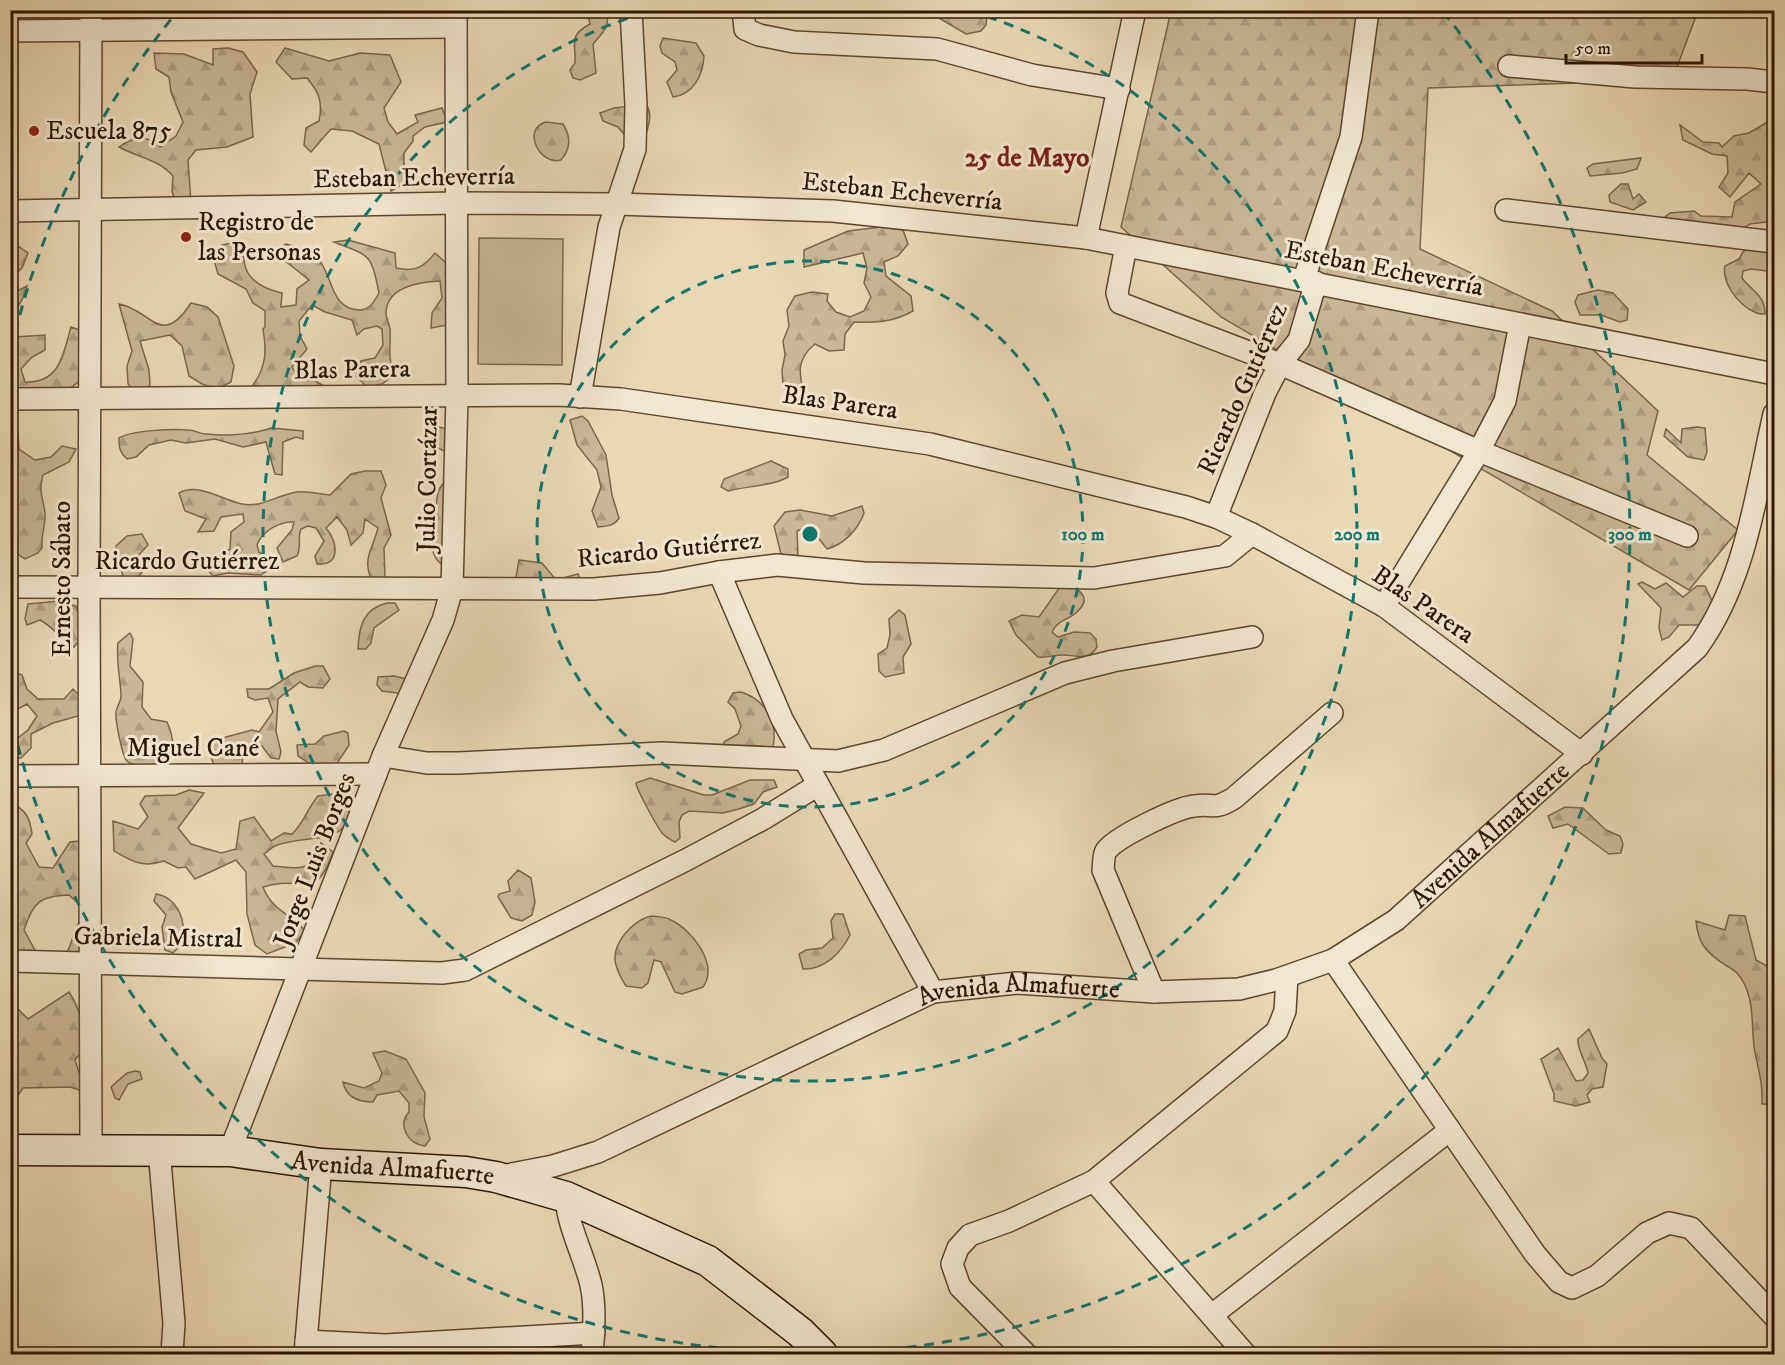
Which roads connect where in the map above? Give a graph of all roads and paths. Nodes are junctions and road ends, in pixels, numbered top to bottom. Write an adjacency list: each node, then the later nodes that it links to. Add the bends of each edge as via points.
1 (632, 10): 12 (street, via 635,149)
2 (743, 10): 10 (street, via 745,29 759,35 794,42 937,49 1032,75)
3 (1135, 10): 10 (street)
4 (1368, 10): 19 (street, Ricardo Gutiérrez, via 1351,137)
5 (456, 19): 6 (street); 11 (street, Julio Cortázar)
6 (91, 21): 7 (street); 14 (street, Ernesto Sábato)
7 (10, 31)
8 (1509, 66): 9 (street, via 1635,77)
9 (1774, 82)
10 (1119, 89): 16 (street)
11 (457, 203): 12 (street, Esteban Echeverría); 14 (street, Esteban Echeverría); 23 (street, Julio Cortázar)
12 (616, 204): 16 (street, Esteban Echeverría, via 833,211); 24 (street)
13 (1506, 210): 17 (street)
14 (91, 211): 15 (street, Esteban Echeverría); 26 (street, Ernesto Sábato)
15 (10, 212)
16 (1086, 238): 18 (street, Esteban Echeverría)
17 (1774, 242)
18 (1126, 246): 19 (street, Esteban Echeverría); 21 (street, via 1117,293 1120,303)
19 (1310, 281): 20 (street, Esteban Echeverría); 21 (street, Ricardo Gutiérrez, via 1299,340)
20 (1520, 324): 22 (street, Esteban Echeverría); 28 (street, via 1505,401)
21 (1280, 364): 28 (street); 29 (street, Ricardo Gutiérrez)
22 (1774, 374)
23 (457, 396): 24 (street, Blas Parera); 26 (street, Blas Parera); 35 (street, Julio Cortázar)
24 (580, 397): 29 (street, Blas Parera, via 621,399 930,444 1186,507)
25 (10, 399): 26 (street, Blas Parera)
26 (91, 400): 34 (street, Ernesto Sábato)
27 (1774, 414): 39 (street, Avenida Almafuerte, via 1740,559 1717,620 1697,648)
28 (1479, 451): 31 (street); 36 (street)
29 (1216, 518): 30 (street, Blas Parera)
30 (1252, 534): 32 (street, Ricardo Gutiérrez, via 1225,556 1094,578 864,573 777,565); 36 (street, Blas Parera)
31 (1688, 536)
32 (719, 572): 35 (street, Ricardo Gutiérrez, via 594,589); 40 (street, via 782,719)
33 (10, 587): 34 (street, Ricardo Gutiérrez)
34 (89, 588): 35 (street, Ricardo Gutiérrez); 43 (street, Ernesto Sábato)
35 (452, 589): 41 (street, Jorge Luis Borges, via 443,620)
36 (1384, 606): 39 (street, Blas Parera)
37 (1252, 638): 40 (street, Miguel Cané, via 1065,673 868,755 838,761)
38 (1332, 713): 51 (street, via 1234,798 1219,807 1194,806 1173,812 1112,844 1104,853 1103,870)
39 (1582, 754): 45 (street, Avenida Almafuerte, via 1396,920)
40 (803, 758): 41 (street, Miguel Cané, via 662,753); 44 (street)
41 (380, 765): 43 (street, Miguel Cané); 48 (street, Jorge Luis Borges)
42 (10, 776): 43 (street, Miguel Cané)
43 (90, 776): 47 (street, Ernesto Sábato)
44 (818, 785): 48 (street, Gabriela Mistral, via 686,860 465,969 442,973); 50 (street)
45 (1333, 960): 49 (street, Avenida Almafuerte); 52 (street)
46 (10, 961): 47 (street, Gabriela Mistral)
47 (89, 964): 48 (street, Gabriela Mistral); 53 (street, Ernesto Sábato)
48 (303, 968): 56 (street, Jorge Luis Borges)
49 (1287, 977): 51 (street, Avenida Almafuerte, via 1239,989); 59 (street, via 1285,1011 1276,1031)
50 (933, 992): 51 (street, Avenida Almafuerte, via 1017,983); 58 (street, Avenida Almafuerte, via 598,1152)
51 (1154, 992)
52 (1450, 1130): 61 (street); 62 (street, via 1535,1254 1559,1282 1572,1288 1597,1276 1647,1233 1669,1223 1691,1228)
53 (91, 1148): 54 (street, Avenida Almafuerte); 55 (street, Avenida Almafuerte)
54 (10, 1150)
55 (159, 1150): 56 (street, Avenida Almafuerte); 66 (street, via 174,1323)
56 (230, 1151): 57 (street, Avenida Almafuerte)
57 (321, 1164): 58 (street, Avenida Almafuerte); 64 (street)
58 (496, 1177): 60 (street)
59 (1094, 1181): 61 (street); 69 (street, via 970,1235 958,1248 952,1264 960,1287)
60 (566, 1197): 63 (street, via 567,1216 591,1286); 68 (street, via 708,1261 800,1332)
61 (1212, 1315): 70 (street)
62 (1774, 1316)
63 (594, 1333): 65 (street); 67 (street)
64 (305, 1348): 65 (street)
65 (453, 1348)
66 (172, 1354)
67 (592, 1354)
68 (822, 1354)
69 (1026, 1354)
70 (1245, 1354)

